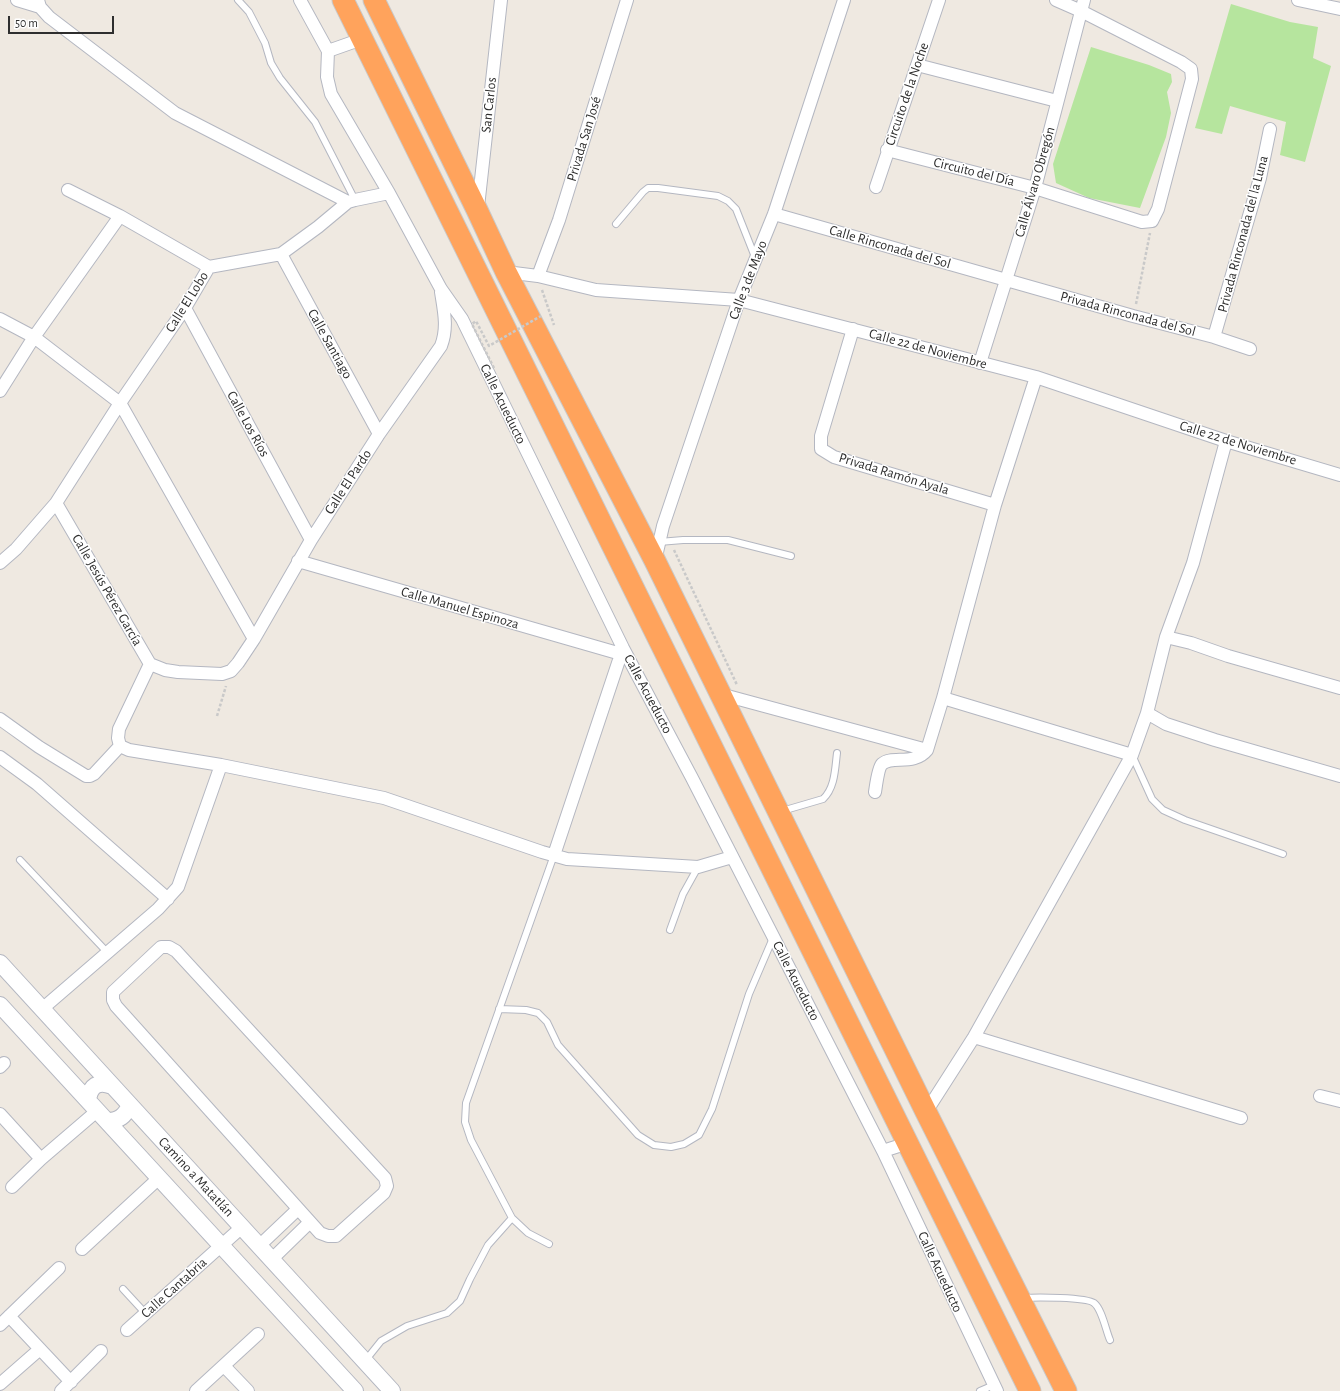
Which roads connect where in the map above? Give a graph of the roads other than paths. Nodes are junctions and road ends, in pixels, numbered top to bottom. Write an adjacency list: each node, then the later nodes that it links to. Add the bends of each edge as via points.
1 (16, 0): 12 (street)
2 (238, 0): 25 (lane, via 249,12 280,78 315,122)
3 (300, 0): 16 (street)
4 (343, 0): 15 (highway)
5 (374, 0): 26 (highway)
6 (501, 0): 26 (street, San Carlos)
7 (627, 0): 34 (street, Privada San José, via 559,220)
8 (844, 0): 27 (street, Calle 3 de Mayo)
9 (939, 0): 17 (street, Circuito de la Noche)
10 (1056, 0): 13 (street)
11 (1298, 0): 14 (street)
12 (39, 4): 25 (street, via 48,17 175,113)
13 (1082, 6): 18 (street, Calle Álvaro Obregón); 22 (street, Circuito del Día, via 1181,62 1191,69 1192,79 1158,209 1152,221 1142,222)
14 (1340, 9)
15 (362, 39): 16 (street); 98 (highway)
16 (328, 51): 24 (street, Calle Acueducto, via 327,77 331,94)
17 (917, 65): 18 (street); 20 (street, Circuito de la Noche)
18 (1058, 101): 22 (street, Calle Álvaro Obregón)
19 (1270, 129): 42 (street, Privada Rinconada del la Luna, via 1260,178)
20 (888, 150): 21 (street, Circuito de la Noche); 22 (street, Circuito del Día)
21 (876, 188)
22 (1036, 188): 35 (street, Calle Álvaro Obregón)
23 (68, 190): 28 (street)
24 (388, 193): 25 (street, Calle El Lobo); 36 (street, Calle Acueducto)
25 (352, 201): 30 (street, Calle El Lobo)
26 (477, 210): 33 (highway)
27 (774, 214): 31 (street, Calle 3 de Mayo); 35 (street, Calle Rinconada del Sol)
28 (120, 216): 32 (street); 41 (street)
29 (616, 224): 31 (lane, via 648,188 718,196 736,209)
30 (281, 254): 32 (street, Calle El Lobo); 48 (street, Calle Santiago)
31 (756, 258): 37 (street, Calle 3 de Mayo)
32 (209, 267): 38 (street, Calle El Lobo)
33 (506, 272): 34 (street, Calle 22 de Noviembre); 54 (highway)
34 (538, 276): 37 (street, Calle 22 de Noviembre, via 596,290)
35 (1006, 279): 42 (street, Privada Rinconada del Sol); 44 (street, Calle Álvaro Obregón)
36 (441, 289): 48 (street, Calle El Pardo, via 445,319 445,336 441,346); 60 (street, Calle Acueducto, via 462,319)
37 (740, 300): 40 (street, Calle 22 de Noviembre); 54 (street, Calle 3 de Mayo)
38 (184, 308): 47 (street, Calle El Lobo); 53 (street, Calle Los Ríos)
39 (0, 319): 41 (street)
40 (853, 329): 44 (street, Calle 22 de Noviembre); 52 (street, Privada Ramón Ayala, via 821,436 821,449 834,457)
41 (34, 337): 46 (street); 47 (street)
42 (1214, 337): 43 (street, Privada Rinconada del Sol)
43 (1250, 348)
44 (980, 363): 45 (street, Calle 22 de Noviembre)
45 (1036, 377): 49 (street, Calle 22 de Noviembre); 52 (street)
46 (0, 391)
47 (120, 403): 51 (street, Calle El Lobo); 59 (street)
48 (379, 434): 53 (street, Calle El Pardo)
49 (1226, 441): 50 (street, Calle 22 de Noviembre); 58 (street, via 1193,563)
50 (1340, 475)
51 (56, 503): 57 (street, Calle El Lobo, via 16,549); 61 (street, Calle Jesús Pérez García)
52 (995, 505): 64 (street)
53 (311, 540): 56 (street, Calle El Pardo)
54 (657, 551): 55 (lane, via 683,540 728,540); 63 (highway)
55 (791, 556)
56 (298, 561): 59 (street, Calle El Pardo); 60 (street, Calle Manuel Espinoza)
57 (0, 563)
58 (1166, 637): 62 (street); 65 (street)
59 (254, 639): 61 (street, Calle El Pardo, via 231,671 222,674 178,672)
60 (622, 651): 77 (street); 78 (street, Calle Acueducto)
61 (150, 664): 67 (street, via 120,729)
62 (1340, 688)
63 (720, 694): 68 (street); 75 (highway)
64 (943, 698): 68 (street); 70 (street)
65 (1146, 712): 70 (street); 73 (street, via 1166,724)
66 (0, 719): 67 (street, via 86,776 94,774)
67 (120, 746): 72 (street, via 129,750)
68 (927, 750): 74 (street, via 916,758 882,764)
69 (837, 754): 75 (lane, via 828,795)
70 (1132, 755): 76 (lane, via 1152,799 1163,810); 89 (street)
71 (0, 757): 81 (street, via 37,784)
72 (221, 765): 77 (street, via 384,798); 81 (street, via 178,886)
73 (1340, 776)
74 (875, 792)
75 (778, 812): 95 (highway)
76 (1284, 854)
77 (554, 855): 80 (street, via 567,859); 88 (lane)
78 (732, 857): 80 (street); 83 (street, Calle Acueducto)
79 (20, 860): 84 (lane)
80 (698, 868): 82 (lane, via 684,894)
81 (168, 899): 84 (street)
82 (670, 930)
83 (774, 937): 88 (lane, via 749,994 712,1109 699,1135 684,1144 671,1147 654,1145 638,1135 558,1045 547,1022 538,1013); 99 (street, Calle Acueducto)
84 (107, 952): 87 (street)
85 (0, 963): 87 (street, Camino a Matatlán)
86 (0, 1005): 94 (street, Camino a Matatlán)
87 (42, 1009): 90 (street, Camino a Matatlán)
88 (499, 1009): 104 (lane, via 466,1103 465,1122 471,1140)
89 (974, 1037): 95 (street); 97 (street)
90 (112, 1086): 93 (street, Camino a Matatlán); 94 (street, via 106,1083 99,1084 89,1093)
91 (1320, 1096): 92 (street)
92 (1340, 1101)
93 (130, 1105): 94 (street, via 122,1118 114,1121); 106 (street, Camino a Matatlán)
94 (97, 1111): 100 (street); 101 (street, Camino a Matatlán)
95 (926, 1112): 114 (highway)
96 (0, 1114): 100 (street)
97 (1241, 1118)
98 (908, 1143): 99 (street); 134 (highway)
99 (883, 1151): 127 (street, Calle Acueducto)
100 (41, 1159): 102 (street)
101 (159, 1178): 108 (street, Camino a Matatlán); 110 (street)
102 (12, 1187)
103 (298, 1209): 105 (street); 105 (street, via 116,1006 113,992 161,947 169,947 176,951 385,1178 387,1186 384,1193 336,1236 320,1233); 109 (street)
104 (512, 1218): 107 (lane, via 528,1233); 123 (lane, via 488,1245 460,1301 447,1313 407,1326 381,1342)
105 (310, 1222): 111 (street)
106 (242, 1227): 108 (street, Calle Cantabria); 109 (street, Camino a Matatlán)
107 (549, 1244)
108 (221, 1246): 115 (street, Calle Cantabria); 131 (street, Camino a Matatlán)
109 (259, 1246): 111 (street, Camino a Matatlán)
110 (82, 1249)
111 (272, 1259): 123 (street, Camino a Matatlán)
112 (58, 1268): 116 (street)
113 (123, 1289): 115 (lane)
114 (1020, 1299): 120 (lane, via 1044,1296 1094,1302); 135 (highway)
115 (146, 1314): 118 (street, Calle Cantabria)
116 (9, 1316): 117 (street); 121 (street)
117 (0, 1325)
118 (127, 1330)
119 (258, 1334): 124 (street)
120 (1110, 1340)
121 (40, 1349): 125 (street); 126 (street)
122 (102, 1351): 125 (street)
123 (365, 1361): 132 (street, Camino a Matatlán)
124 (224, 1366): 129 (street); 130 (street)
125 (71, 1382): 128 (street)
126 (0, 1384)
127 (996, 1388): 133 (lane)
128 (61, 1391)
129 (196, 1391)
130 (248, 1391)
131 (355, 1391)
132 (392, 1391)
133 (980, 1391)
134 (1030, 1391)
135 (1066, 1391)

